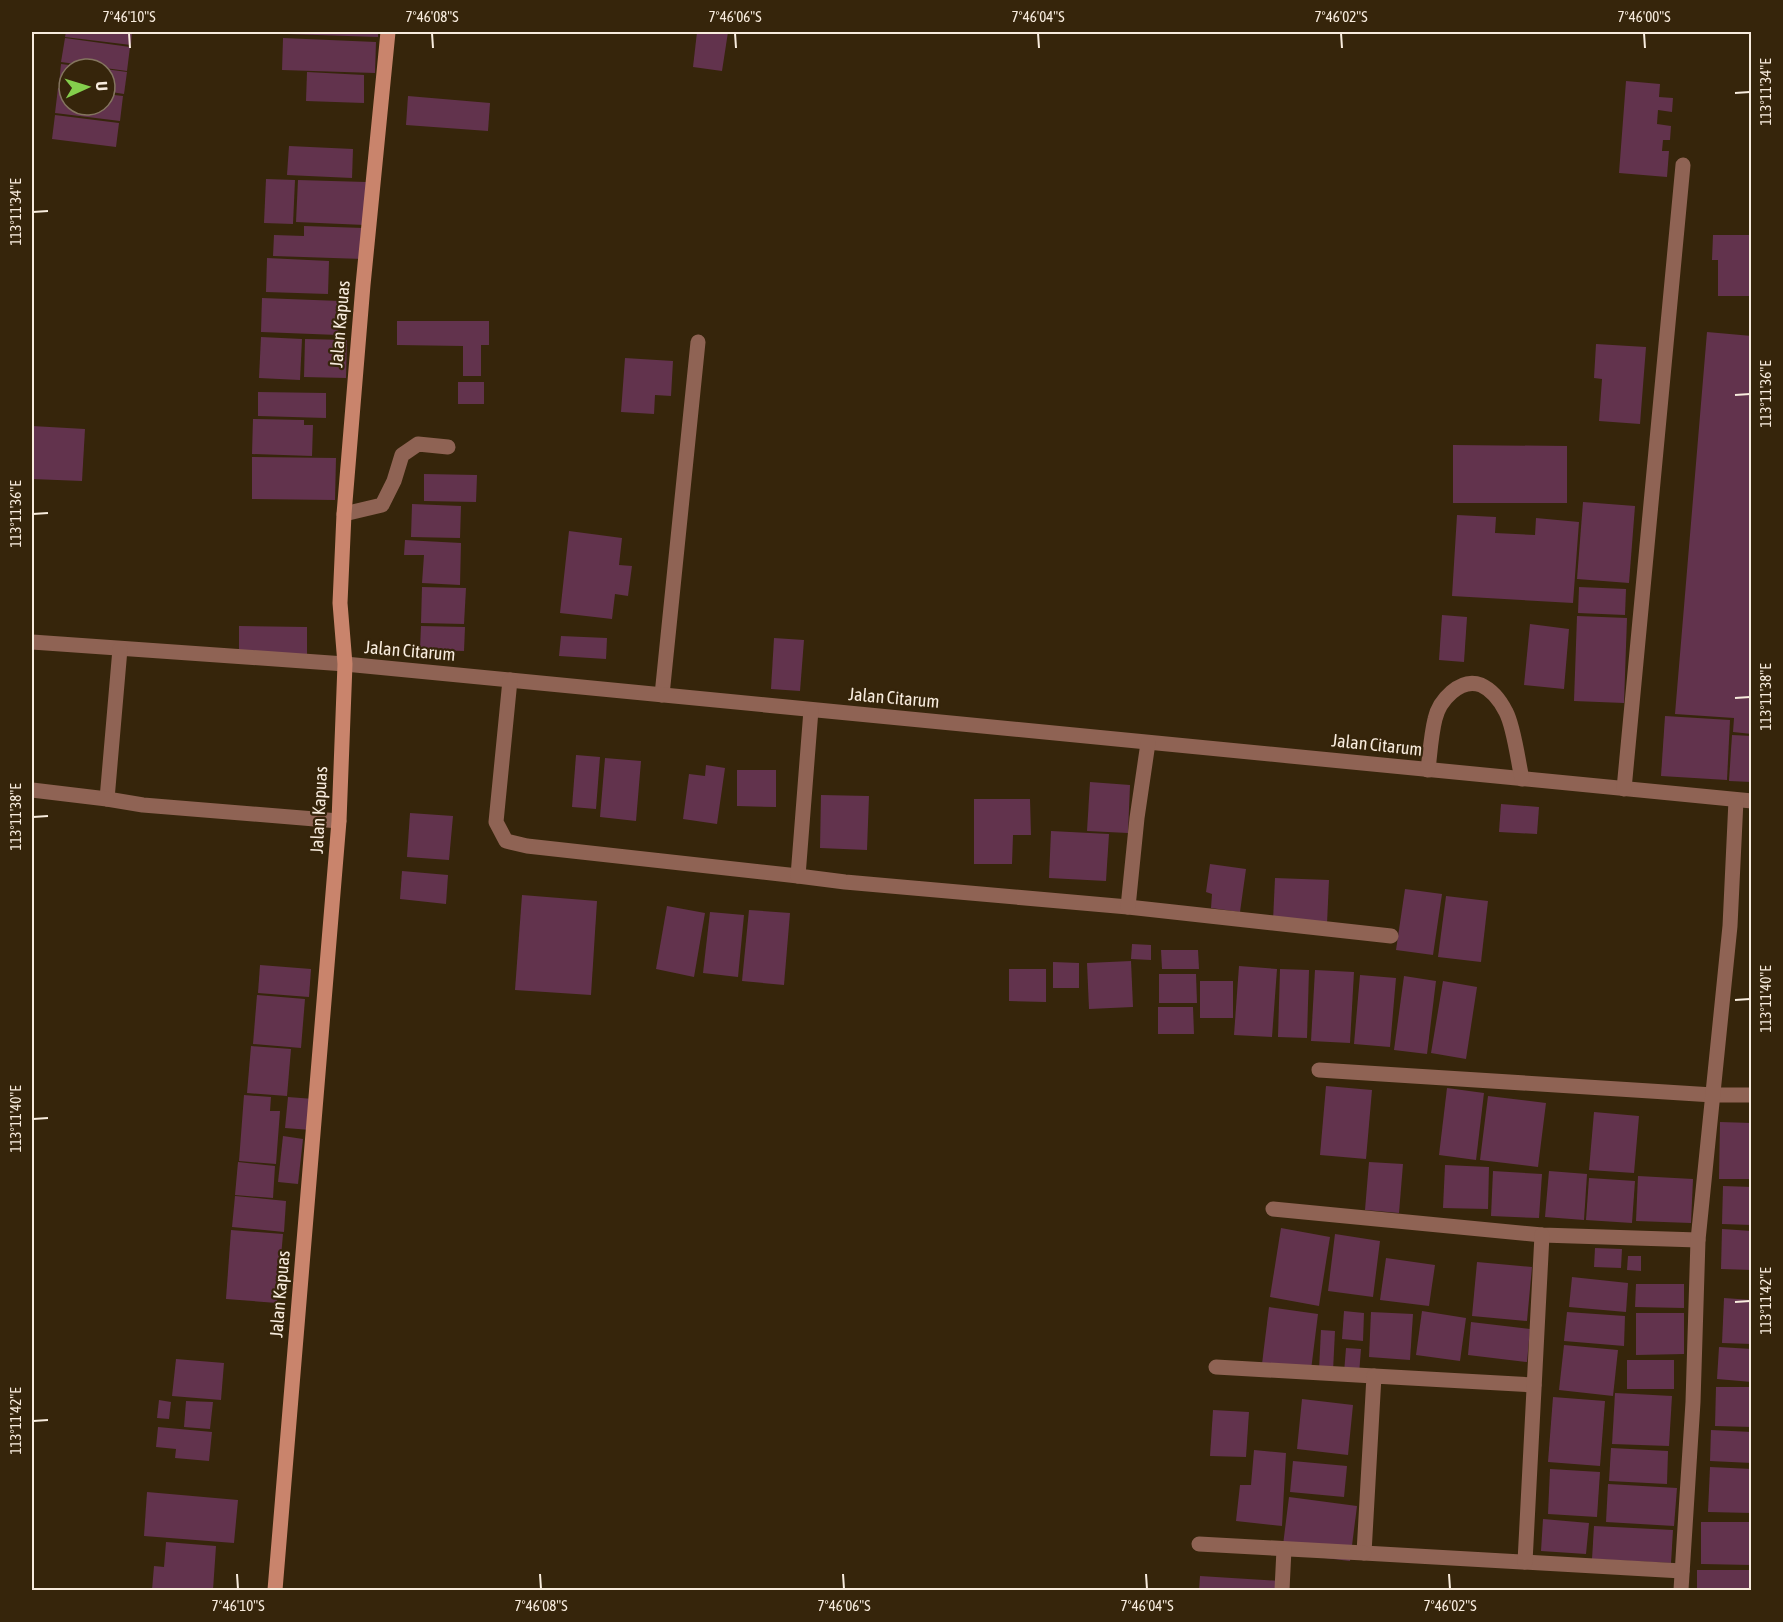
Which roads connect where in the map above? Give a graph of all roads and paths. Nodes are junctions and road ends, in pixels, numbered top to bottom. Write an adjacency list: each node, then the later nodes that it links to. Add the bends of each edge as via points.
1 (388, 32): 5 (main road, Jalan Kapuas)
2 (1683, 165): 15 (street)
3 (698, 342): 10 (street)
4 (448, 447): 5 (street, via 417,444 410,448 402,455 382,505)
5 (344, 514): 8 (main road, Jalan Kapuas, via 340,603)
6 (32, 642): 7 (street, Jalan Citarum)
7 (120, 649): 8 (street, Jalan Citarum); 17 (street)
8 (345, 664): 9 (street, Jalan Citarum); 19 (main road, Jalan Kapuas)
9 (510, 680): 10 (street, Jalan Citarum); 20 (street, via 496,822 506,841)
10 (663, 695): 11 (street, Jalan Citarum)
11 (811, 710): 12 (street, Jalan Citarum); 20 (street)
12 (1148, 742): 13 (street, Jalan Citarum); 21 (street)
13 (1428, 770): 14 (street, Jalan Citarum); 14 (street, via 1435,719 1441,705 1453,691 1467,684 1481,686 1496,697 1508,715)
14 (1522, 779): 15 (street, Jalan Citarum)
15 (1624, 789): 18 (street, Jalan Citarum)
16 (32, 790): 17 (street)
17 (107, 799): 19 (street)
18 (1744, 800): 24 (street)
19 (339, 821): 37 (main road, Jalan Kapuas)
20 (798, 876): 21 (street)
21 (1128, 907): 22 (street)
22 (1391, 936)
23 (1319, 1070): 24 (street)
24 (1713, 1095): 25 (street); 28 (street)
25 (1752, 1095)
26 (1273, 1209): 27 (street)
27 (1542, 1235): 28 (street); 31 (street)
28 (1698, 1240): 36 (street)
29 (1216, 1367): 30 (street)
30 (1374, 1376): 31 (street); 34 (street)
31 (1534, 1385): 35 (street)
32 (1199, 1544): 33 (street)
33 (1284, 1549): 34 (street); 38 (street)
34 (1364, 1553): 35 (street)
35 (1525, 1562): 36 (street)
36 (1682, 1571): 39 (street)
37 (275, 1590)
38 (1282, 1590)
39 (1681, 1590)

